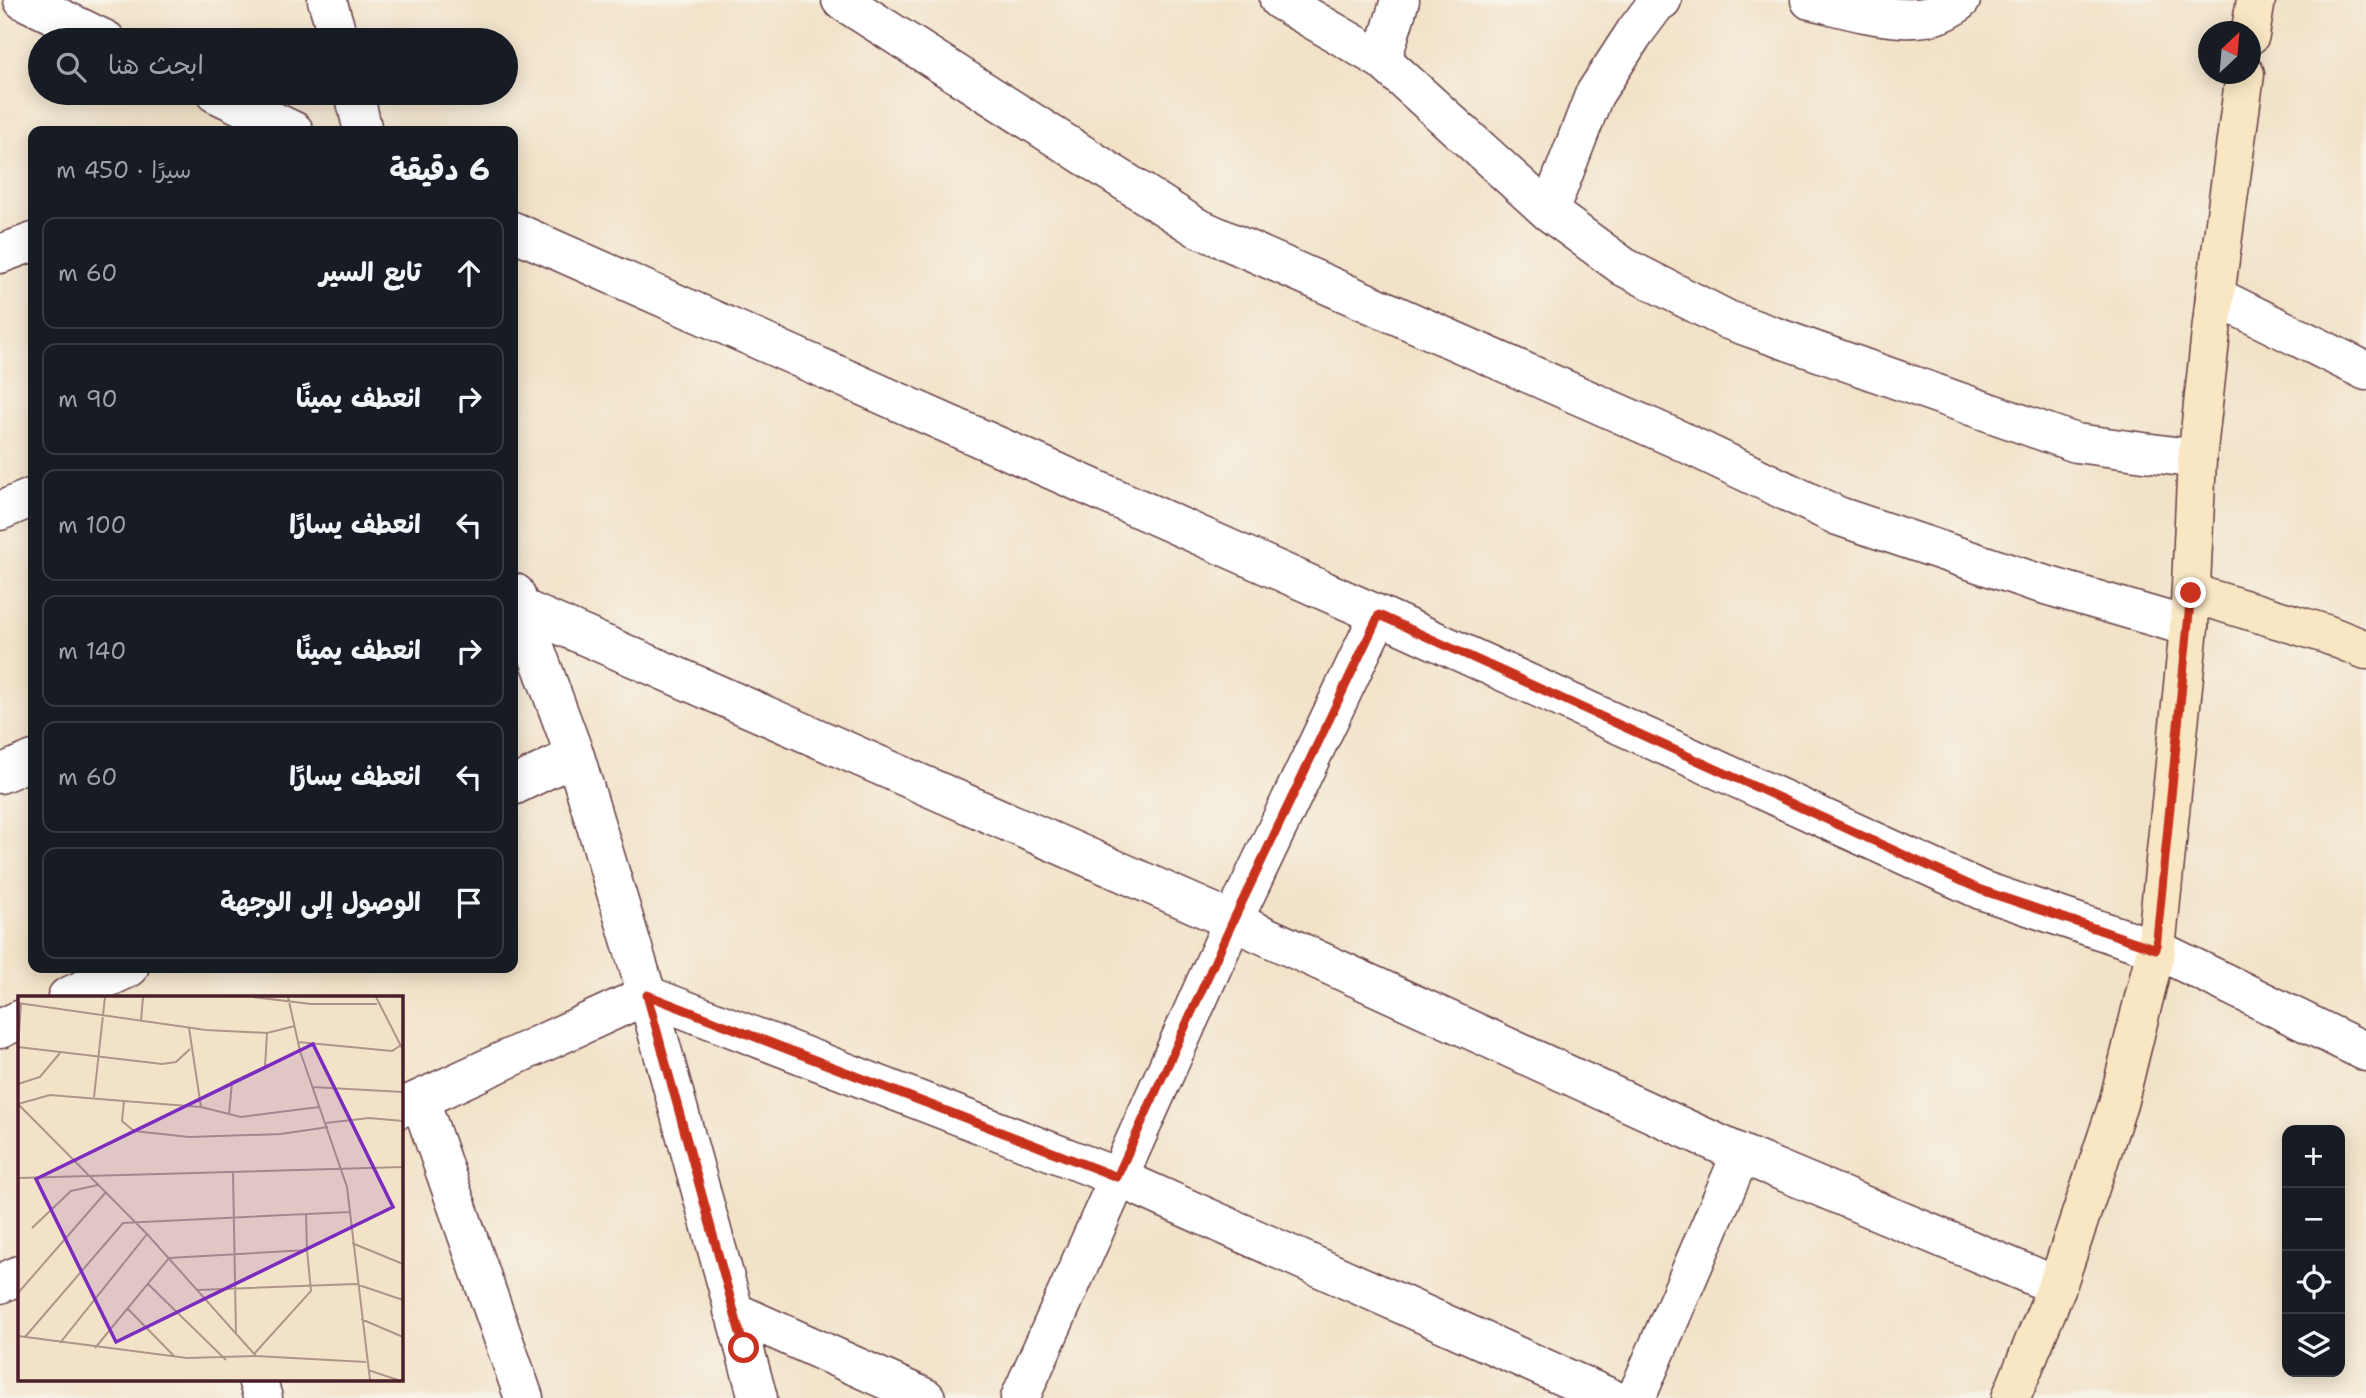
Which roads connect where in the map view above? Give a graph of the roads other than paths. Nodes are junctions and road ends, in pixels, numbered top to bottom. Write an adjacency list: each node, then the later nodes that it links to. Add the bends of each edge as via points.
1 (23, 0): 11 (street)
2 (327, 0): 12 (street)
3 (842, 0): 30 (street, via 1196,227 1675,438 1838,516 2032,581)
4 (1279, 0): 13 (street)
5 (1400, 0): 13 (street)
6 (1662, 0): 19 (street, via 1594,95)
7 (1810, 0): 8 (street, via 1915,19 1938,15)
8 (1961, 0)
9 (2256, 0): 10 (main road)
10 (2252, 21)
11 (81, 28)
12 (335, 28)
13 (1382, 60): 19 (street)
14 (2244, 84): 23 (main road)
15 (240, 105): 17 (street)
16 (357, 105): 18 (street)
17 (284, 126)
18 (362, 126)
19 (1549, 212): 25 (street, via 1624,267 1728,320 2076,443)
20 (518, 233): 31 (street)
21 (28, 244): 22 (street)
22 (0, 254)
23 (2214, 296): 24 (street); 25 (main road)
24 (2366, 371)
25 (2197, 459): 30 (main road)
26 (28, 498): 27 (street)
27 (0, 511)
28 (518, 600): 37 (street)
29 (518, 607): 33 (street)
30 (2190, 610): 32 (main road, via 2326,634); 38 (main road)
31 (1379, 615): 37 (street); 38 (street, via 1981,890)
32 (2366, 650)
33 (575, 756): 36 (street); 40 (street)
34 (28, 762): 35 (street)
35 (0, 774)
36 (518, 784)
37 (1233, 921): 46 (street); 47 (street)
38 (2156, 949): 44 (street); 50 (main road, via 2118,1104)
39 (118, 973): 41 (street)
40 (647, 995): 45 (street); 47 (street); 51 (street)
41 (69, 996)
42 (18, 1020): 43 (street)
43 (0, 1029)
44 (2366, 1052)
45 (410, 1104): 54 (street)
46 (1741, 1154): 50 (street); 59 (street)
47 (1117, 1177): 57 (street); 58 (street)
48 (18, 1275): 49 (street)
49 (0, 1284)
50 (2057, 1286): 60 (main road)
51 (733, 1311): 55 (street); 56 (street)
52 (257, 1380): 53 (street)
53 (262, 1398)
54 (524, 1398)
55 (758, 1398)
56 (926, 1398)
57 (1020, 1398)
58 (1611, 1398)
59 (1636, 1398)
60 (2011, 1398)

